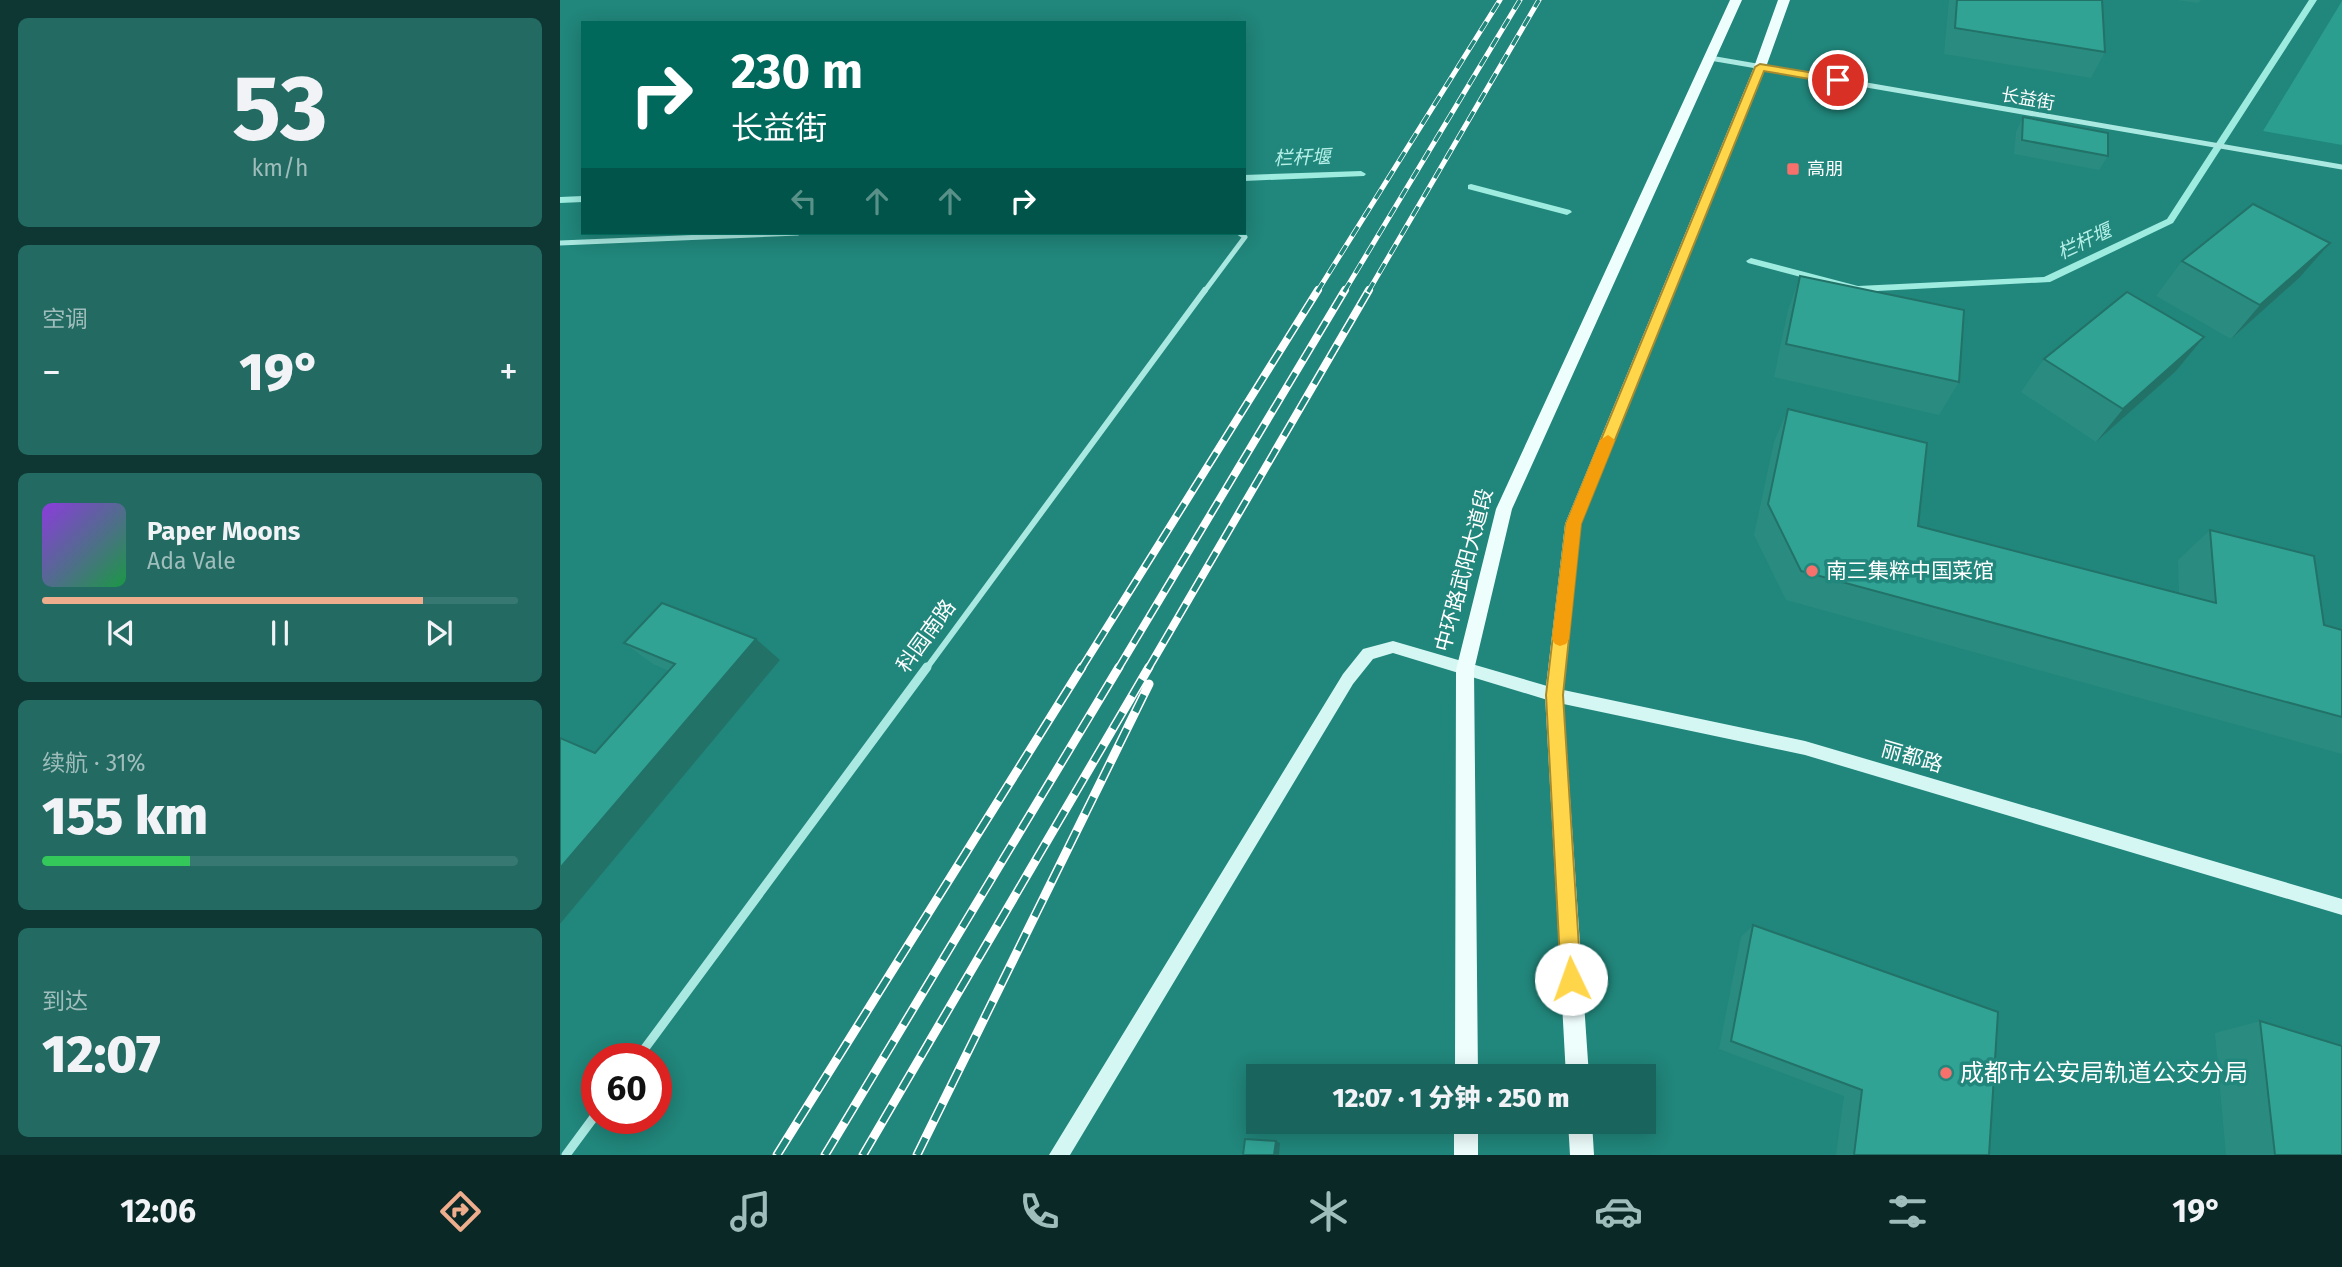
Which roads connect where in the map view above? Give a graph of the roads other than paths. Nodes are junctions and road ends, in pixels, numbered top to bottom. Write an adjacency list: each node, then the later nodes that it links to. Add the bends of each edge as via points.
1 (1736, 0): 3 (main road, 中环路武阳大道段)
2 (1784, 0): 4 (main road)
3 (1710, 58): 4 (street, 长益街); 9 (main road, 中环路武阳大道段, via 1504,509)
4 (1760, 67): 5 (street, 长益街); 10 (main road, via 1573,524)
5 (2342, 167)
6 (750, 235): 8 (street)
7 (1242, 235): 12 (street, 科园南路)
8 (560, 243)
9 (1465, 670): 10 (street, 丽都路); 13 (main road, 中环路武阳大道段); 19 (street, 丽都路, via 1393,647 1368,654 1348,679)
10 (1554, 695): 11 (street, 丽都路, via 1805,748); 14 (main road)
11 (2342, 906)
12 (649, 1043)
13 (1466, 1064)
14 (1576, 1064)
15 (582, 1134): 18 (street)
16 (1466, 1134): 20 (main road)
17 (1581, 1134): 21 (main road)
18 (566, 1155)
19 (1059, 1155)
20 (1466, 1155)
21 (1582, 1155)

